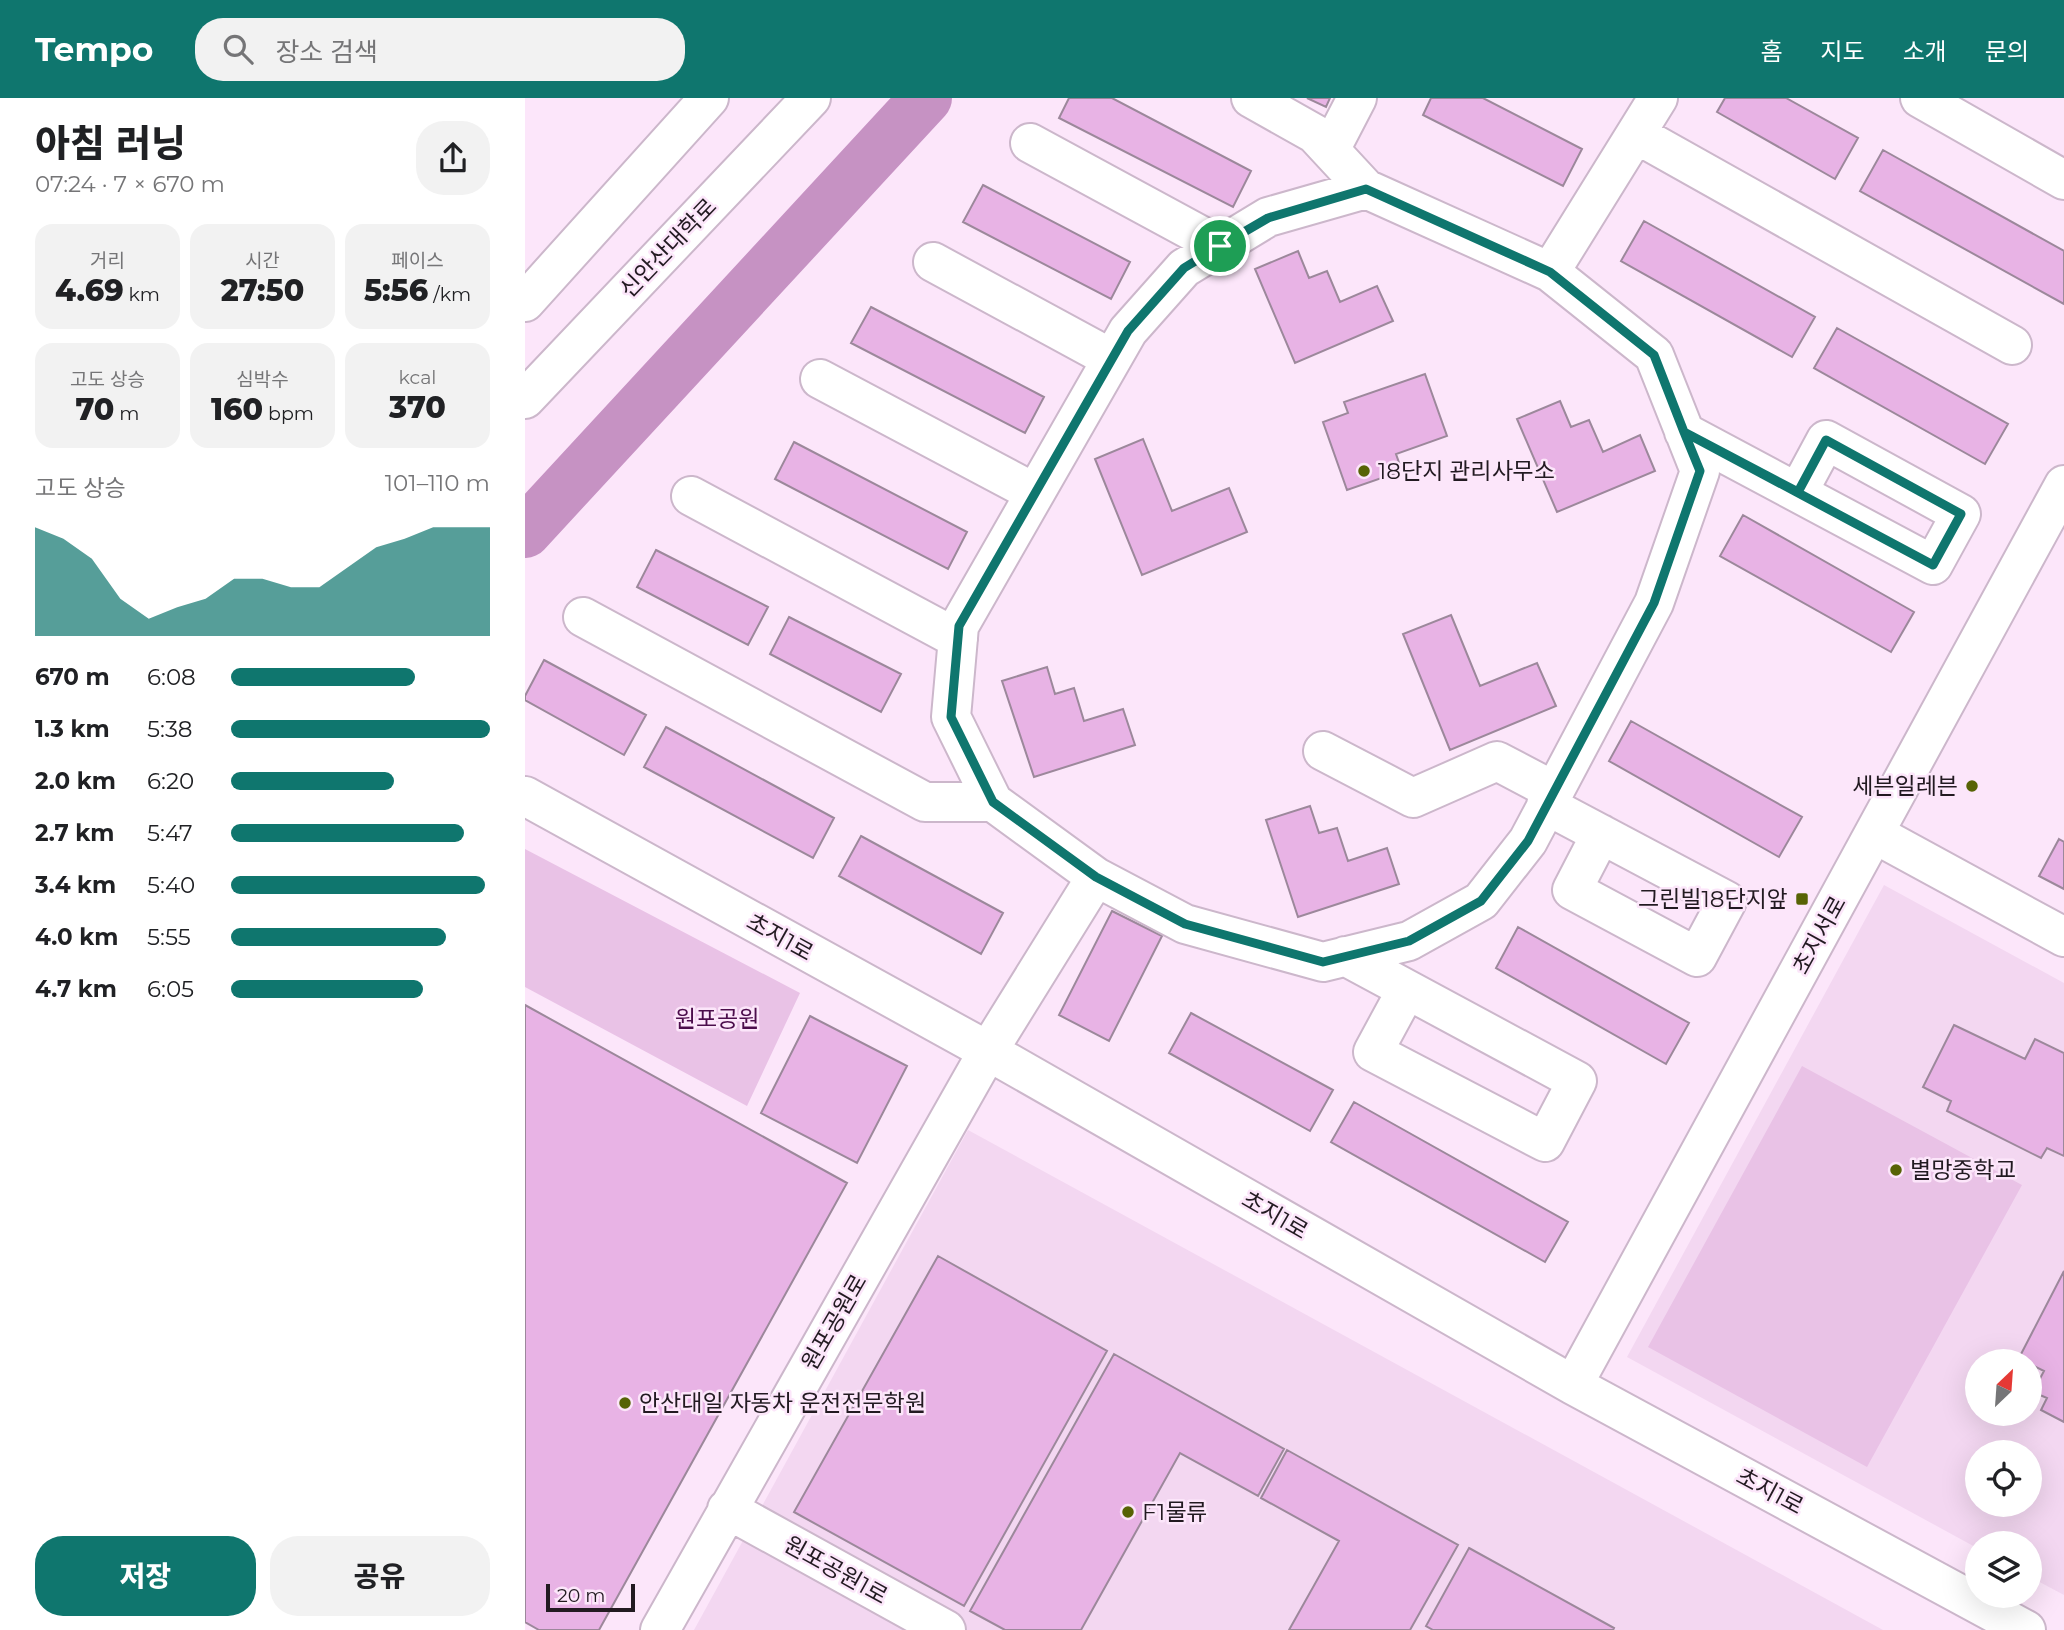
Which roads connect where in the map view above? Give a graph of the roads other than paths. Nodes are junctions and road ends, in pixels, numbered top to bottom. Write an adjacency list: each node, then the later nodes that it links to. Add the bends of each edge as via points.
1 (709, 98): 14 (street)
2 (811, 98): 18 (street, 신안산대학로)
3 (1251, 98): 8 (street, via 1315,134)
4 (1357, 98): 8 (street)
5 (1920, 98): 9 (street)
6 (1643, 110): 13 (street); 15 (street)
7 (1030, 143): 11 (street)
8 (1330, 150): 10 (street)
9 (2064, 180)
10 (1366, 189): 11 (street, via 1268,218); 13 (street)
11 (1220, 246): 16 (street, via 1184,268 1128,331)
12 (933, 262): 16 (street)
13 (1550, 272): 19 (street, via 1654,355)
14 (525, 302)
15 (2012, 345)
16 (1112, 359): 22 (street)
17 (820, 379): 22 (street)
18 (525, 399)
19 (1684, 432): 21 (street); 28 (street, via 1700,471 1654,603)
20 (2064, 485): 31 (street, 초지서로)
21 (1798, 492)
22 (1035, 493): 25 (street, via 959,626)
23 (691, 496): 25 (street)
24 (583, 617): 29 (street, via 925,802)
25 (958, 639): 29 (street, via 951,717)
26 (1323, 751): 28 (street, via 1413,798 1497,761)
27 (525, 796): 36 (street, 초지1로)
28 (1550, 798): 30 (street); 34 (street, via 1528,841 1481,901 1409,941)
29 (993, 802): 32 (street)
30 (1601, 834)
31 (1875, 834): 33 (street); 37 (street, 초지서로)
32 (1096, 877): 34 (street, via 1185,924 1323,962); 36 (street, 원포공원로)
33 (2064, 937)
34 (1345, 956): 35 (street)
35 (1406, 991): 35 (street, via 1577,1081 1545,1142 1373,1052)
36 (988, 1051): 37 (street, 초지1로); 38 (street, 원포공원로)
37 (1573, 1385): 41 (street, 초지1로)
38 (727, 1509): 39 (street, 원포공원로); 40 (street, 원포공원1로)
39 (660, 1630)
40 (946, 1630)
41 (2026, 1630)

